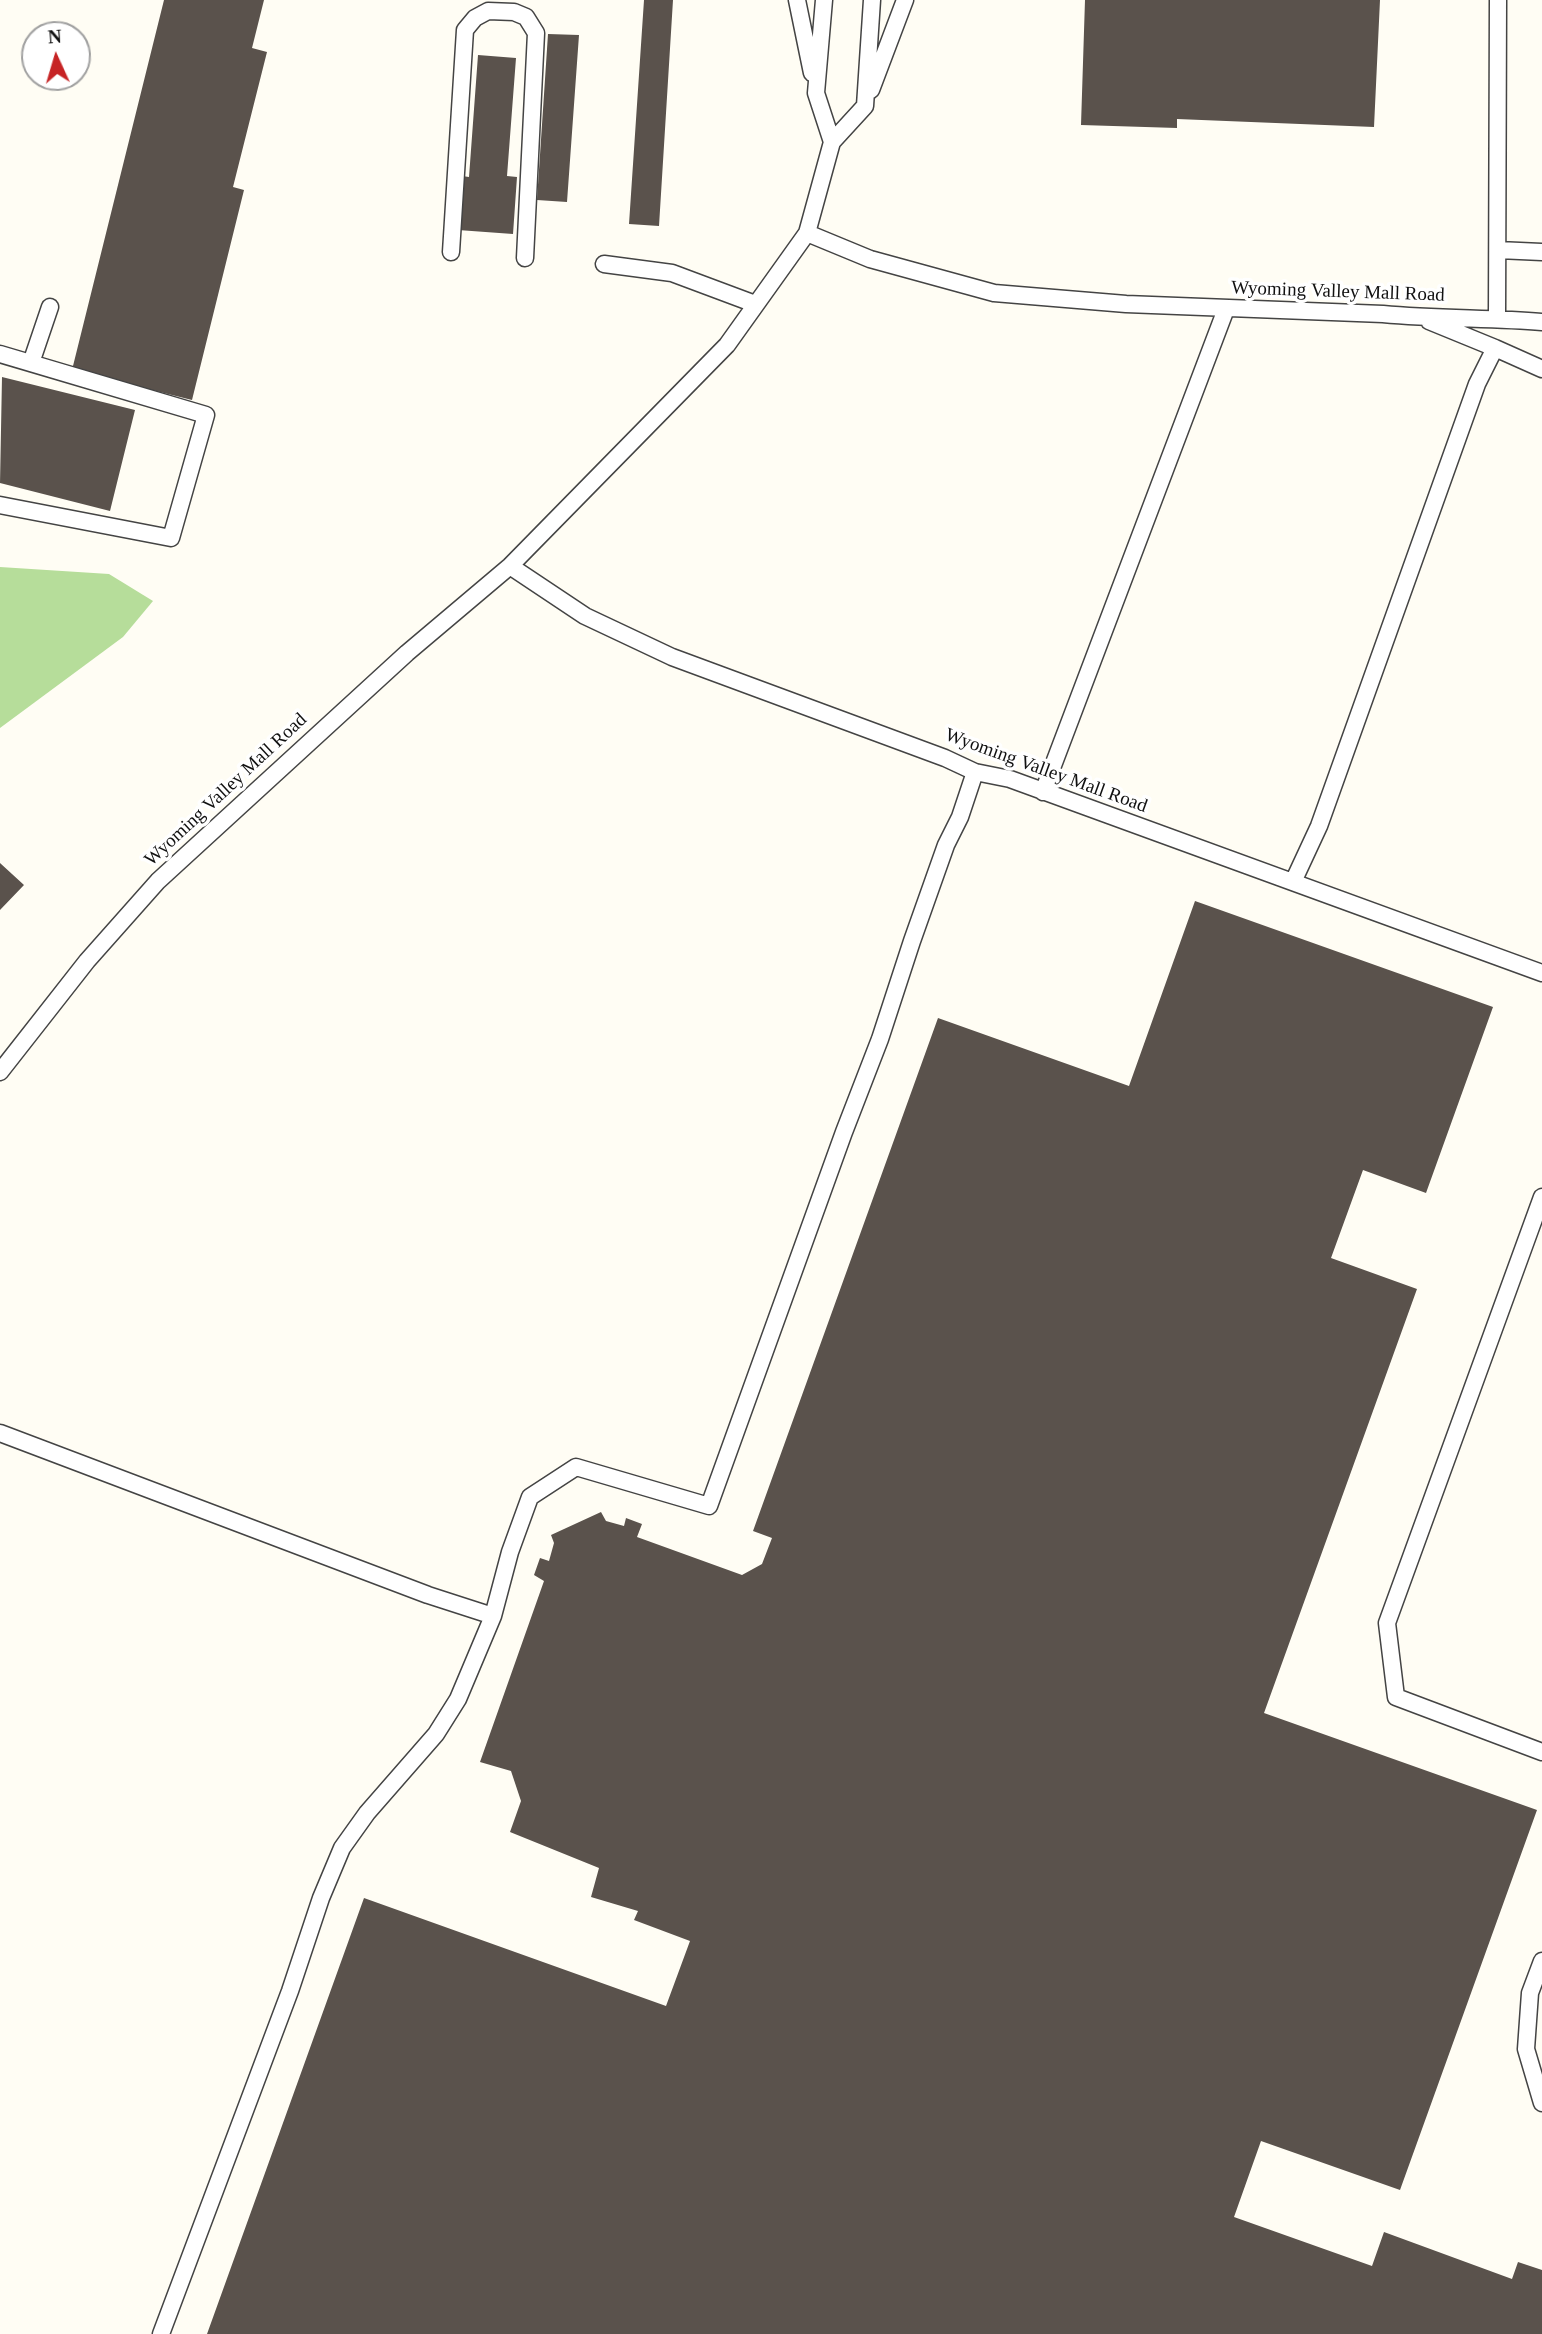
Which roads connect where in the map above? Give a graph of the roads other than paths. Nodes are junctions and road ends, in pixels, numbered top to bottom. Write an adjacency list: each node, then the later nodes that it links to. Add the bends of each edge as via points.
1 (797, 0): 6 (lane)
2 (824, 0): 6 (lane)
3 (872, 0): 7 (lane)
4 (905, 0): 7 (lane)
5 (1498, 0): 10 (lane)
6 (816, 93): 8 (lane)
7 (865, 106): 8 (lane, Wyoming Valley Mall Road)
8 (832, 142): 9 (lane, Wyoming Valley Mall Road)
9 (807, 233): 15 (lane, Wyoming Valley Mall Road); 17 (lane, Wyoming Valley Mall Road, via 870,259 994,293)
10 (1498, 250): 12 (lane); 19 (lane)
11 (451, 252): 13 (lane, via 465,30 488,11 514,12 526,17 536,33)
12 (1542, 252)
13 (525, 258)
14 (604, 264): 15 (lane, via 672,273)
15 (755, 304): 26 (lane, Wyoming Valley Mall Road, via 727,345)
16 (50, 307): 23 (lane)
17 (1226, 309): 18 (lane, Wyoming Valley Mall Road); 28 (lane)
18 (1420, 318): 19 (lane, Wyoming Valley Mall Road); 21 (lane)
19 (1497, 318): 20 (lane, Wyoming Valley Mall Road)
20 (1542, 322)
21 (1495, 348): 24 (lane); 29 (lane, via 1477,384 1319,826)
22 (0, 354): 23 (lane)
23 (32, 363): 25 (lane, via 206,415 171,538)
24 (1542, 369)
25 (0, 505)
26 (510, 566): 27 (lane, Wyoming Valley Mall Road, via 585,617 672,657); 31 (lane, Wyoming Valley Mall Road, via 407,653 158,881)
27 (975, 772): 28 (lane, Wyoming Valley Mall Road); 35 (lane, via 709,1506 576,1467 530,1497)
28 (1043, 792): 29 (lane, Wyoming Valley Mall Road)
29 (1293, 882): 30 (lane, Wyoming Valley Mall Road)
30 (1542, 973)
31 (6, 1053): 32 (lane, Wyoming Valley Mall Road)
32 (0, 1072)
33 (1542, 1197): 36 (lane, via 1387,1623 1396,1698)
34 (0, 1433): 35 (lane)
35 (493, 1616): 39 (lane, via 458,1699 436,1734 341,1848)
36 (1542, 1752)
37 (1542, 1961): 38 (lane, via 1530,1993 1527,2049)
38 (1542, 2103)
39 (161, 2334)

